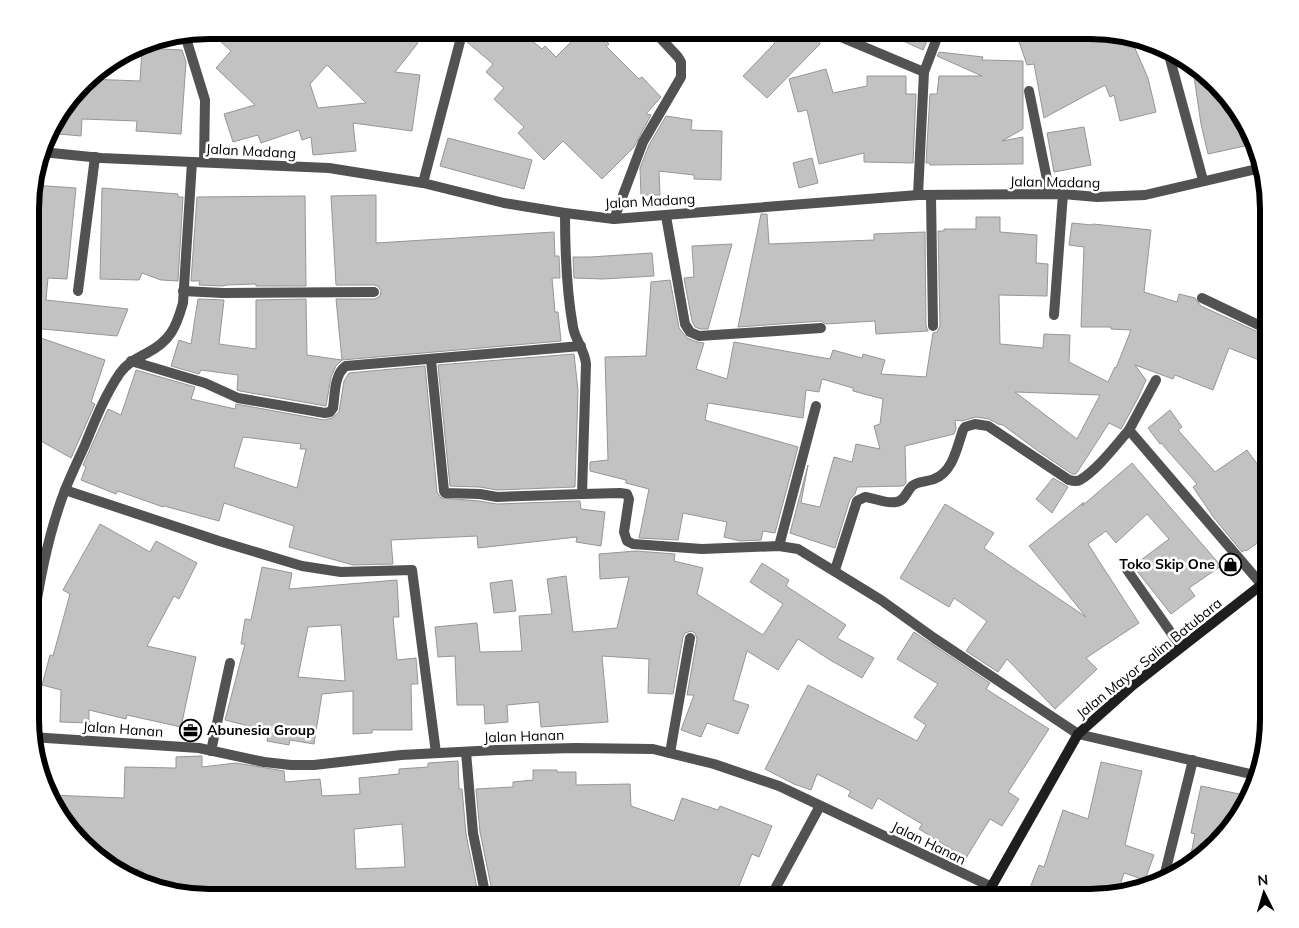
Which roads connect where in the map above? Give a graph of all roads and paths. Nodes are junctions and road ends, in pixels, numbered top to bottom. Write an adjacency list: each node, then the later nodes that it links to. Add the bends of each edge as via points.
1 (461, 39): 15 (street)
2 (662, 39): 22 (street, via 678,56 681,77 643,142)
3 (845, 39): 7 (street)
4 (937, 39): 7 (street)
5 (187, 40): 12 (street, via 205,100)
6 (1170, 60): 14 (street)
7 (924, 72): 18 (street)
8 (1029, 91): 16 (street)
9 (49, 153): 10 (street, Jalan Madang)
10 (95, 157): 11 (street, Jalan Madang); 23 (street)
11 (192, 162): 12 (street, Jalan Madang); 24 (street)
12 (204, 162): 15 (street, Jalan Madang, via 330,168)
13 (1255, 169): 14 (street, Jalan Madang)
14 (1203, 180): 17 (street, Jalan Madang, via 1145,195 1097,197)
15 (423, 183): 20 (street, Jalan Madang)
16 (1050, 194): 17 (street, Jalan Madang); 19 (street, Jalan Madang)
17 (1063, 194): 27 (street)
18 (918, 195): 19 (street, Jalan Madang); 21 (street, Jalan Madang)
19 (931, 196): 28 (street)
20 (565, 213): 22 (street, Jalan Madang); 31 (street, via 565,268 573,329)
21 (666, 216): 22 (street, Jalan Madang); 30 (street, via 685,324 690,332 699,336)
22 (614, 219)
23 (78, 291)
24 (183, 291): 25 (street); 33 (street, via 179,318 170,336)
25 (374, 292)
26 (1202, 298): 29 (street)
27 (1054, 315)
28 (933, 326)
29 (1260, 326)
30 (821, 328)
31 (581, 346): 32 (street); 38 (street, via 586,364)
32 (431, 360): 33 (street, via 346,366 338,377 333,408 324,413 238,398 205,383); 38 (street, via 445,493 497,497)
33 (130, 361): 37 (street, via 112,385)
34 (1156, 380): 36 (street)
35 (816, 406): 39 (street)
36 (1129, 430): 41 (street, via 1100,462 1074,482 993,429 975,424 965,427 952,461 937,478 912,486 898,502 868,497 857,501); 42 (street)
37 (65, 490): 43 (street); 52 (street, via 302,566 341,572 412,570)
38 (582, 494): 39 (street, via 627,494 624,532 626,541 633,544 702,549)
39 (779, 546): 41 (street, via 798,549)
40 (1125, 567): 46 (street)
41 (835, 570): 48 (street)
42 (1260, 576)
43 (39, 582)
44 (1260, 586): 46 (street, Jalan Mayor Salim Batubara)
45 (690, 638): 53 (street)
46 (1181, 647): 48 (street, Jalan Mayor Salim Batubara)
47 (230, 662): 50 (street)
48 (1078, 734): 54 (street); 58 (street, Jalan Mayor Salim Batubara)
49 (40, 737): 50 (street, Jalan Hanan)
50 (211, 751): 52 (street, Jalan Hanan, via 264,762 314,765)
51 (466, 752): 52 (street, Jalan Hanan); 53 (street, Jalan Hanan, via 612,748 654,749); 59 (street, via 473,833)
52 (436, 753)
53 (670, 753): 56 (street, Jalan Hanan, via 779,786)
54 (1193, 760): 55 (street); 57 (street)
55 (1251, 774)
56 (820, 806): 58 (street, Jalan Hanan); 60 (street)
57 (1165, 872)
58 (992, 886): 61 (street, Jalan Mayor Salim Batubara)
59 (484, 889)
60 (775, 889)
61 (990, 889)

